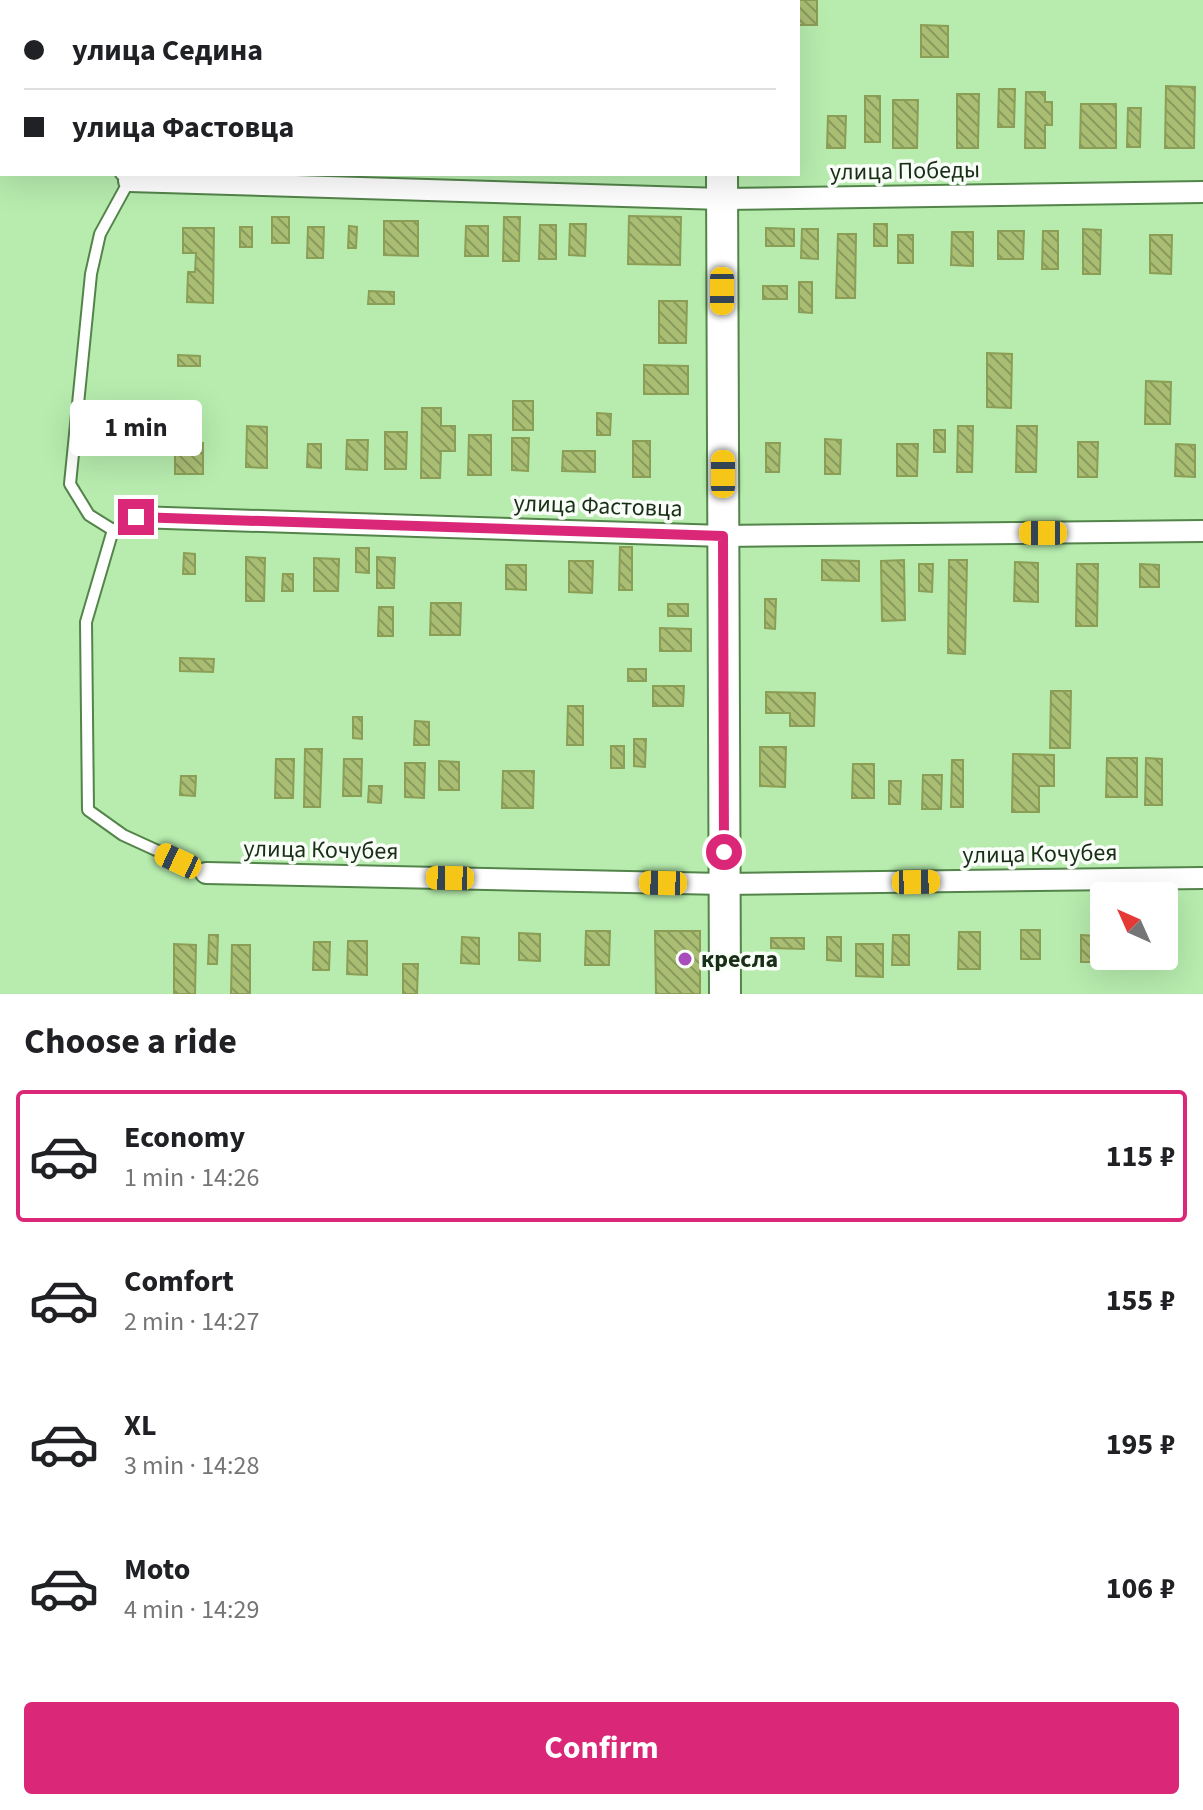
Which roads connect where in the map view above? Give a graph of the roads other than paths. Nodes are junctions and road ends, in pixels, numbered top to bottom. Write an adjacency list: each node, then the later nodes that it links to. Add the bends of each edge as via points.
1 (125, 178): 2 (street, улица Победы); 5 (lane, via 100,234 91,274 70,484 89,515)
2 (722, 187): 3 (street, улица Победы); 7 (main road)
3 (1203, 192)
4 (136, 517): 5 (lane); 7 (street, улица Фастовца)
5 (113, 530): 8 (lane, via 86,622 88,810 123,835)
6 (1203, 531): 7 (street, улица Фастовца)
7 (723, 536): 10 (main road)
8 (206, 873): 10 (street, улица Кочубея)
9 (1203, 878): 10 (street, улица Кочубея)
10 (724, 884): 11 (main road)
11 (725, 994)

